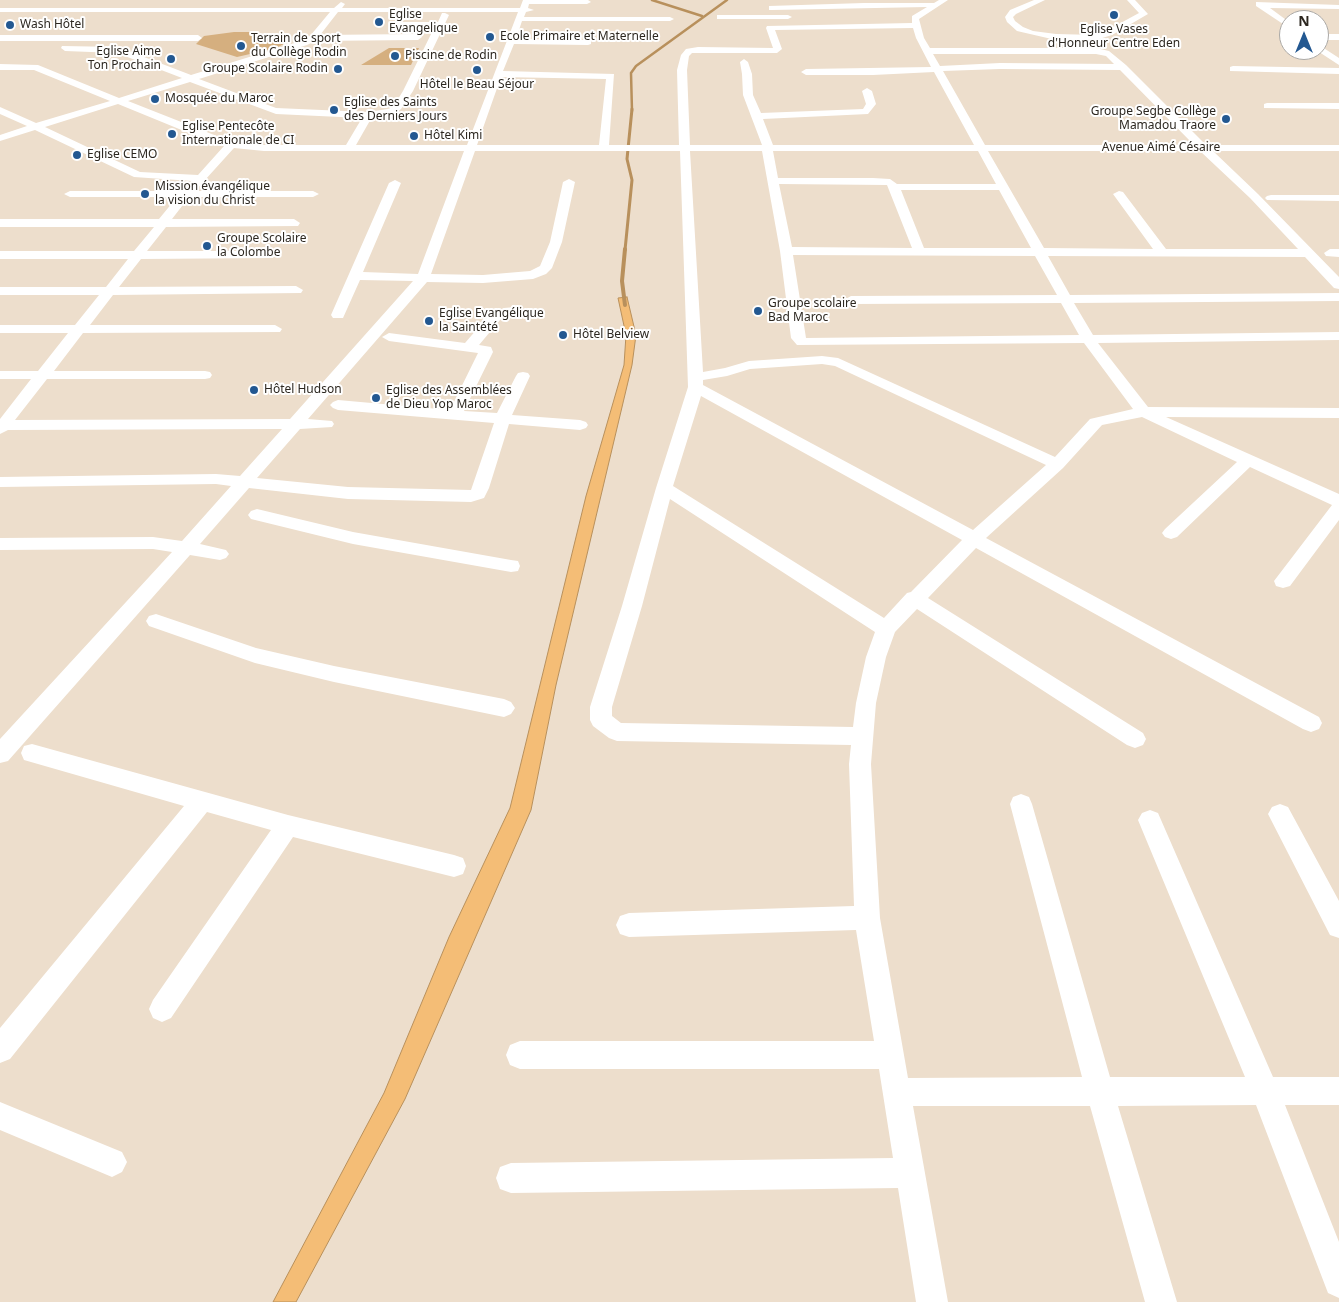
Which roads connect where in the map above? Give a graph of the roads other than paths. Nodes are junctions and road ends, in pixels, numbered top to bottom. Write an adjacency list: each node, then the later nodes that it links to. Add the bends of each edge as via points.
1 (128, 0): 19 (street)
2 (238, 0): 20 (street)
3 (344, 0): 21 (street)
4 (452, 0): 22 (street)
5 (795, 0): 15 (street)
6 (944, 0): 12 (street)
7 (1041, 0): 8 (street, via 1013,12 1009,17 1011,22 1032,33 1079,38 1109,33 1142,16 1144,14)
8 (1131, 0)
9 (1254, 0): 13 (street)
10 (587, 2): 16 (street)
11 (863, 2): 12 (street); 15 (street)
12 (934, 6): 23 (street)
13 (1263, 6): 14 (street); 27 (street)
14 (1339, 6)
15 (805, 7): 17 (street); 24 (street)
16 (525, 8): 22 (street); 29 (street, via 642,20); 39 (street)
17 (735, 8)
18 (0, 10): 19 (street)
19 (116, 10): 20 (street); 28 (street)
20 (227, 10): 21 (street); 25 (street)
21 (336, 10): 22 (street); 38 (street)
22 (448, 10): 31 (street)
23 (924, 12): 24 (street); 32 (street, via 915,18)
24 (813, 16): 26 (street); 33 (street)
25 (220, 17)
26 (720, 17)
27 (1279, 18)
28 (104, 19)
29 (670, 19)
30 (382, 24): 31 (street)
31 (440, 24): 35 (street)
32 (916, 25): 33 (street); 42 (street, via 915,38)
33 (819, 27): 66 (street, via 772,35 778,49 774,51 689,51 685,55 690,60 682,70)
34 (91, 28): 37 (street)
35 (433, 37): 38 (street); 57 (street, via 396,109)
36 (0, 38): 37 (street)
37 (78, 38): 41 (street, via 200,36); 51 (street, via 61,51 118,50)
38 (313, 38): 51 (street)
39 (511, 41): 40 (street); 50 (street)
40 (588, 42)
41 (191, 45)
42 (928, 50): 46 (street, via 1096,51 1109,54); 47 (street)
43 (1248, 60): 48 (street, via 1233,69)
44 (755, 62): 58 (street, via 740,62 747,74 748,96)
45 (0, 67): 53 (street, Avenue Aimé Césaire, via 39,65)
46 (1123, 67): 47 (street, via 994,66); 65 (street)
47 (940, 70): 49 (street); 68 (street)
48 (1339, 71)
49 (806, 72)
50 (498, 74): 62 (street); 64 (street, via 611,76)
51 (191, 79): 53 (street); 57 (street, via 276,111)
52 (867, 91): 58 (street, via 871,104 864,112)
53 (117, 101): 59 (street); 61 (street, Avenue Aimé Césaire)
54 (1267, 106): 55 (street)
55 (1339, 106)
56 (0, 110): 59 (street)
57 (368, 115): 63 (street)
58 (757, 116): 67 (street, via 768,142)
59 (35, 127): 60 (street); 70 (street, via 138,175)
60 (0, 138)
61 (231, 145): 63 (street, Avenue Aimé Césaire); 70 (street)
62 (472, 146): 63 (street, Avenue Aimé Césaire); 64 (street, Avenue Aimé Césaire); 94 (street)
63 (350, 147)
64 (604, 147): 66 (street, Avenue Aimé Césaire)
65 (1202, 147): 68 (street, Avenue Aimé Césaire); 69 (street, Avenue Aimé Césaire); 89 (street, via 1254,196)
66 (686, 148): 67 (street, Avenue Aimé Césaire); 115 (street)
67 (767, 148): 68 (street, Avenue Aimé Césaire); 71 (street)
68 (983, 148): 75 (street)
69 (1339, 148)
70 (201, 178): 79 (street)
71 (773, 181): 74 (street, via 873,180 890,182); 85 (street)
72 (395, 182): 93 (street)
73 (569, 182): 94 (street, via 556,242 546,268 541,272 504,278)
74 (894, 187): 75 (street); 86 (street)
75 (1004, 187): 87 (street)
76 (70, 194): 79 (street)
77 (313, 194): 79 (street)
78 (1120, 194): 88 (street)
79 (185, 195): 83 (street)
80 (1271, 198): 81 (street)
81 (1339, 198)
82 (0, 223): 83 (street)
83 (163, 223): 84 (street); 90 (street)
84 (294, 223)
85 (786, 251): 86 (street); 109 (street, via 798,338 802,342)
86 (919, 251): 87 (street)
87 (1040, 251): 88 (street); 100 (street)
88 (1161, 251): 89 (street)
89 (1306, 253): 95 (street)
90 (138, 255): 91 (street); 92 (street); 98 (street)
91 (269, 255)
92 (0, 256)
93 (354, 276): 94 (street); 103 (street)
94 (423, 278): 121 (street)
95 (1339, 285)
96 (296, 290): 98 (street)
97 (0, 291): 98 (street)
98 (110, 291): 105 (street)
99 (1339, 297): 100 (street)
100 (1065, 298): 101 (street); 109 (street)
101 (851, 300)
102 (516, 311): 110 (street, via 495,317)
103 (338, 315)
104 (0, 328): 105 (street)
105 (79, 329): 106 (street); 114 (street)
106 (275, 329)
107 (1339, 336): 109 (street)
108 (389, 337): 110 (street)
109 (1088, 339): 117 (street)
110 (470, 347): 119 (street, via 486,352)
111 (0, 375): 114 (street)
112 (204, 375): 114 (street)
113 (523, 376): 120 (street)
114 (41, 377): 124 (street)
115 (696, 382): 126 (street, via 749,365 822,360 838,362); 129 (street); 134 (street)
116 (338, 405): 119 (street)
117 (1144, 412): 118 (street); 125 (street); 126 (street, via 1096,422)
118 (1339, 413)
119 (454, 414): 120 (street)
120 (503, 418): 123 (street); 128 (street, via 481,488 478,494 471,496 348,493)
121 (294, 424): 122 (street); 124 (street); 128 (street)
122 (326, 424)
123 (580, 425)
124 (1, 426)
125 (1248, 460): 130 (street); 133 (street)
126 (1057, 464): 134 (street)
127 (0, 482): 128 (street, via 216,479)
128 (244, 482): 136 (street)
129 (664, 488): 142 (street); 145 (street, via 601,707 601,720 617,732)
130 (1339, 501)
131 (1339, 508): 139 (street)
132 (257, 515): 138 (street, via 353,538)
133 (1171, 533)
134 (975, 538): 140 (street); 144 (street)
135 (0, 544): 136 (street, via 153,543)
136 (186, 548): 137 (street); 148 (street)
137 (220, 554)
138 (511, 566)
139 (1283, 582)
140 (914, 598): 142 (street); 146 (street)
141 (156, 622): 143 (street, via 256,655)
142 (886, 629): 145 (street, via 866,703)
143 (504, 708)
144 (1311, 724)
145 (863, 736): 155 (street, via 860,764)
146 (1135, 739)
147 (32, 753): 149 (street)
148 (0, 754)
149 (202, 801): 153 (street); 159 (street)
150 (1021, 804): 165 (street)
151 (1280, 814): 157 (street)
152 (1150, 820): 162 (street)
153 (288, 825): 154 (street); 158 (street)
154 (454, 866)
155 (867, 918): 156 (street); 161 (street)
156 (630, 925)
157 (1339, 926)
158 (162, 1009)
159 (0, 1049)
160 (520, 1054): 161 (street)
161 (890, 1055): 164 (street)
162 (1265, 1091): 163 (street); 165 (street); 170 (street)
163 (1339, 1091)
164 (896, 1092): 165 (street); 168 (street)
165 (1100, 1092): 172 (street)
166 (0, 1116): 167 (street)
167 (112, 1162)
168 (910, 1173): 169 (street); 171 (street)
169 (511, 1178)
170 (1339, 1282)
171 (932, 1302)
172 (1161, 1302)

